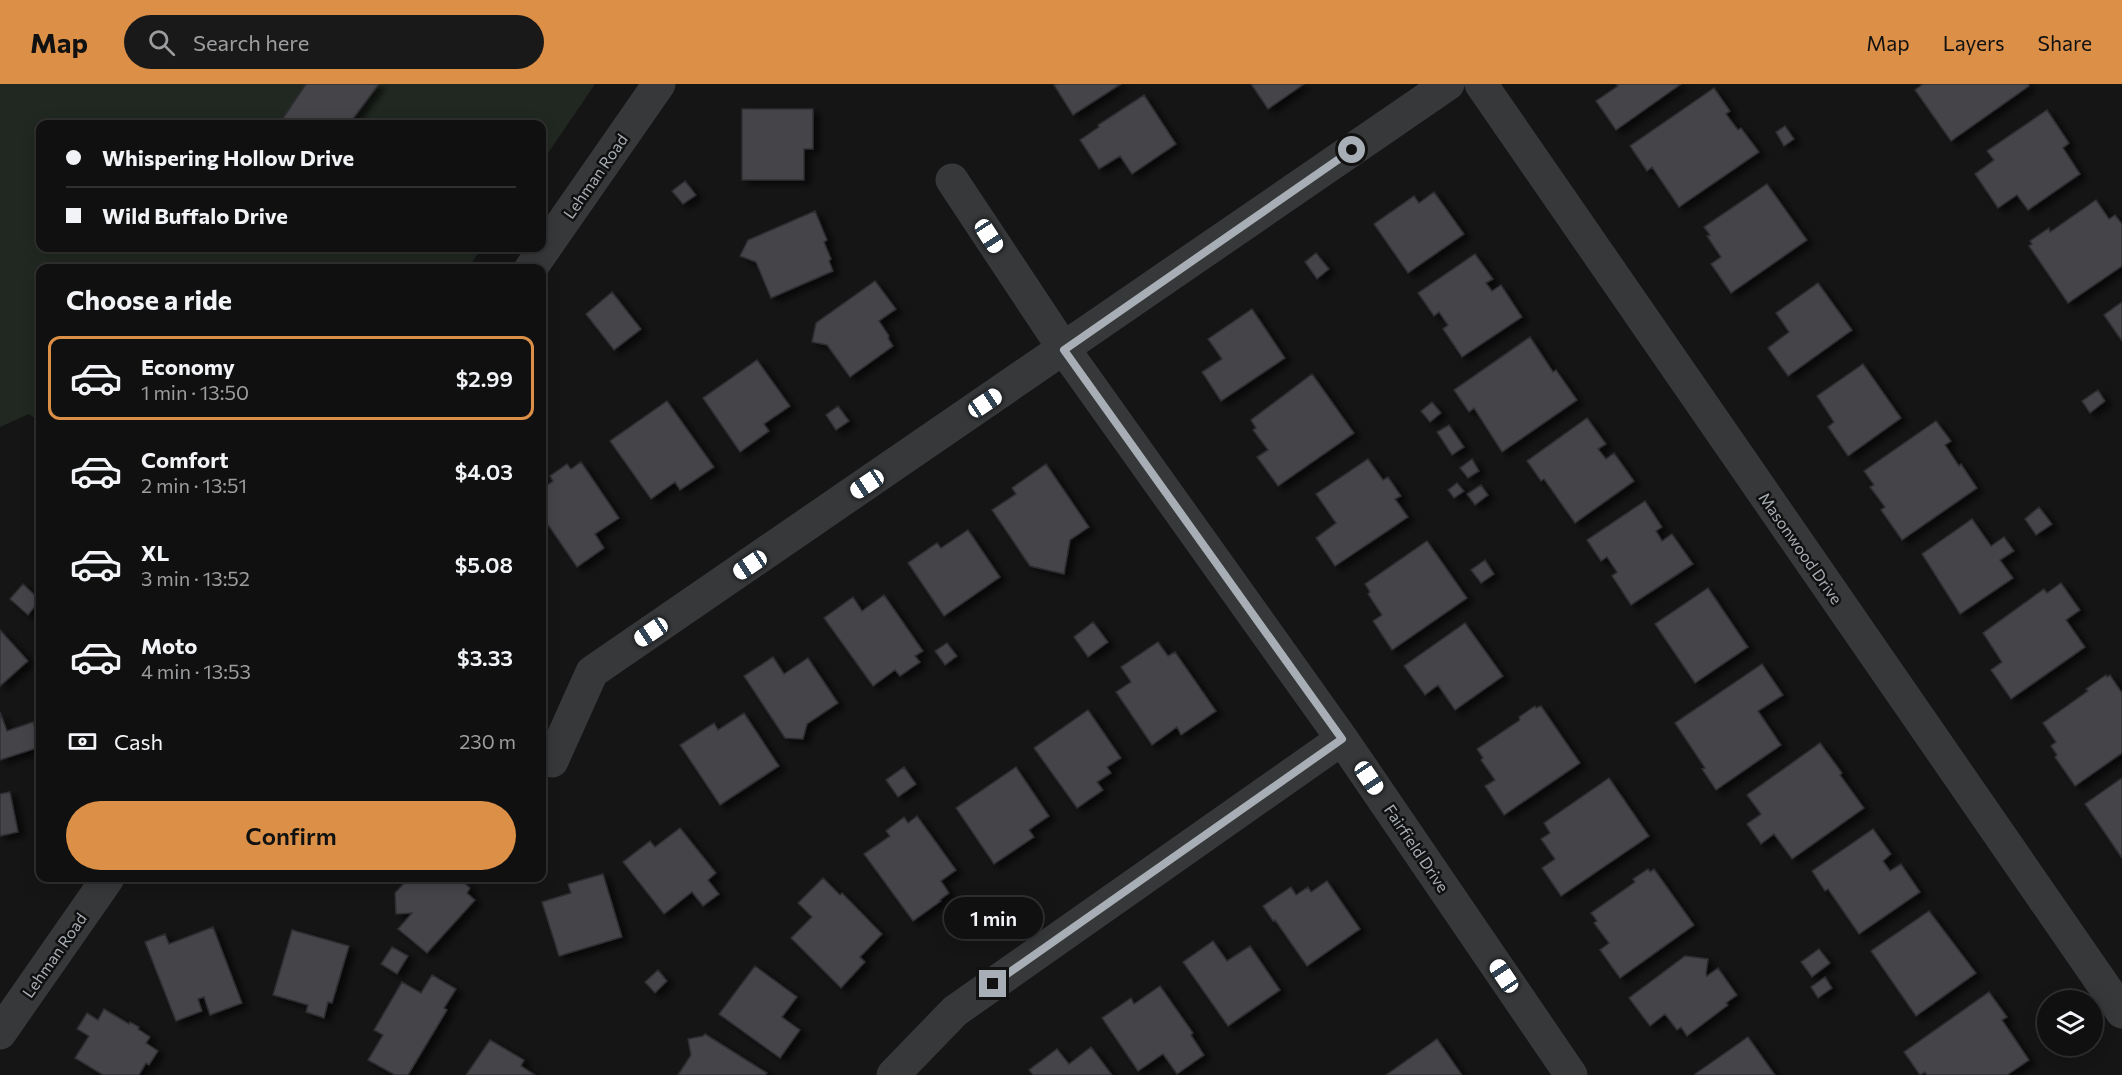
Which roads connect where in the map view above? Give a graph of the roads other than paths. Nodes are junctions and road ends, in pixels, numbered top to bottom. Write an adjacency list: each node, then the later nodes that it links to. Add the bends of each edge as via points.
1 (659, 84): 5 (street, Lehman Road)
2 (1448, 84): 6 (street)
3 (1481, 84): 10 (street, Masonwood Drive)
4 (952, 180): 6 (street, Fairfield Drive)
5 (546, 246)
6 (1064, 350): 7 (street, Fairfield Drive); 8 (street, via 592,672)
7 (1342, 739): 12 (street, via 955,1011); 13 (street, Fairfield Drive)
8 (552, 761)
9 (105, 882): 11 (street, Lehman Road)
10 (2122, 1012)
11 (0, 1033)
12 (893, 1075)
13 (1571, 1075)

